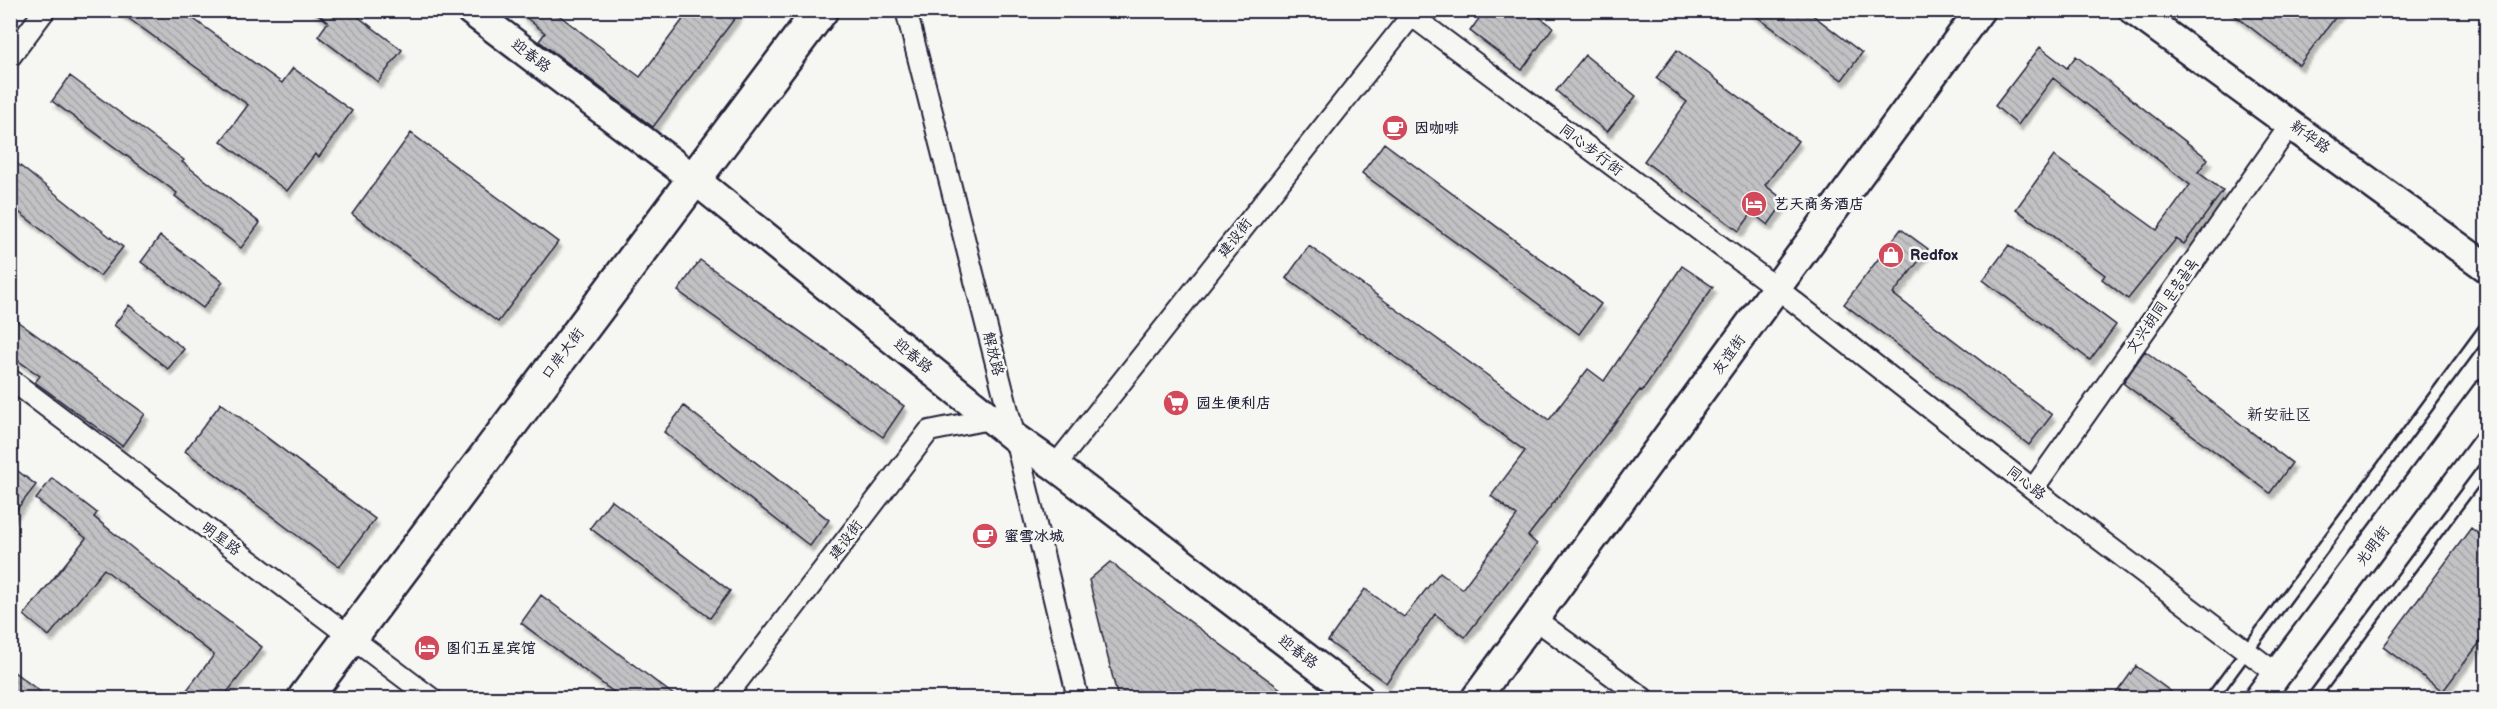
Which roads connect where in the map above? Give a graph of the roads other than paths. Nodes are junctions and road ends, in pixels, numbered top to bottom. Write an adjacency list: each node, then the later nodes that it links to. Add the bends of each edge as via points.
1 (45, 10): 8 (street)
2 (470, 10): 10 (street, 迎春路)
3 (821, 10): 10 (highway, 口岸大街)
4 (906, 10): 17 (street, 解放路)
5 (1980, 10): 12 (street, 友谊街)
6 (2133, 10): 9 (street, 新华路)
7 (1410, 12): 12 (street, 同心步行街); 18 (street, 建设街)
8 (10, 57)
9 (2292, 124): 11 (street, 新华路); 20 (street, 文兴胡同 문흥골목)
10 (694, 179): 16 (street, 迎春路); 22 (highway, 口岸大街)
11 (2487, 267)
12 (1778, 289): 20 (street, 同心路); 21 (street, 友谊街)
13 (2487, 327): 23 (lane)
14 (10, 379): 22 (street, 明星路)
15 (2487, 394): 24 (street, 光明街)
16 (990, 419): 17 (street, 迎春路); 27 (street, 建设街, via 929,431)
17 (1015, 438): 18 (street, 迎春路); 28 (street, 解放路)
18 (1055, 466): 29 (street, 迎春路)
19 (2487, 466): 34 (lane)
20 (2033, 489): 23 (street, 同心路)
21 (1535, 619): 30 (street, 友谊街); 31 (street)
22 (351, 638): 25 (highway, 口岸大街); 26 (street, 明星路)
23 (2248, 652): 24 (street, 同心路); 32 (lane)
24 (2277, 674): 33 (street, 光明街)
25 (305, 699)
26 (431, 699)
27 (725, 699)
28 (1078, 699)
29 (1359, 699)
30 (1476, 699)
31 (1643, 699)
32 (2212, 699)
33 (2259, 699)
34 (2313, 699)

